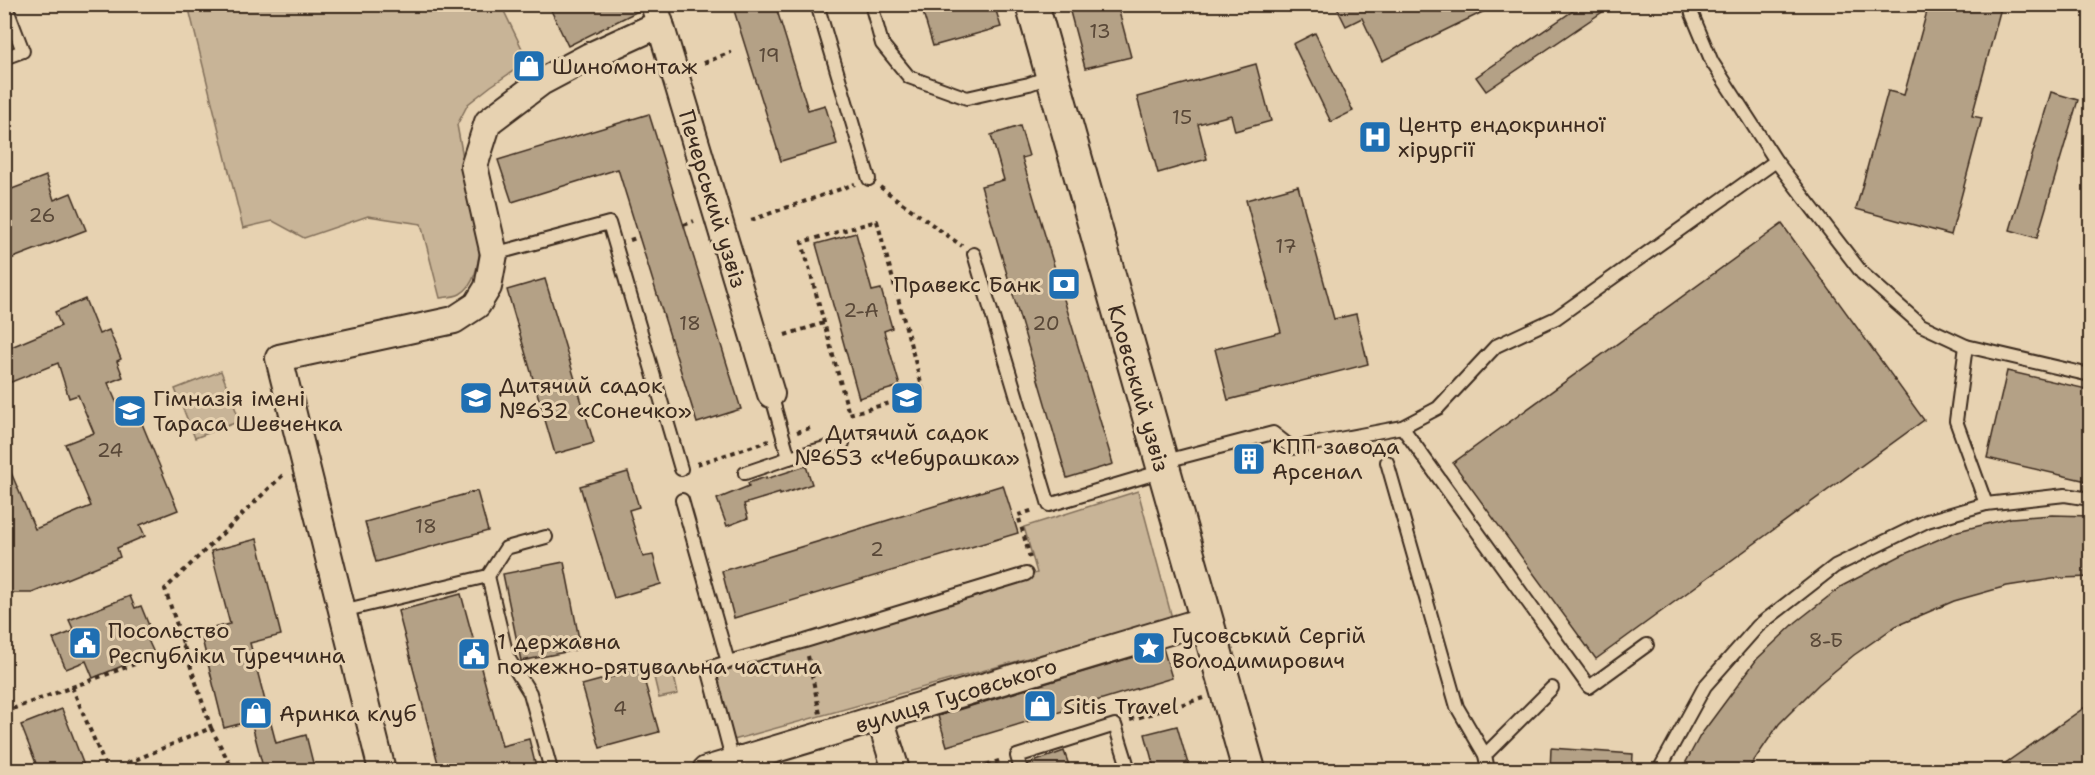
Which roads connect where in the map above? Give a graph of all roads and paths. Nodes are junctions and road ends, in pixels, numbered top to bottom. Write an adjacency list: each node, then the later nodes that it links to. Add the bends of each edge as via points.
1 (5, 4): 8 (lane, via 23,51)
2 (817, 4): 12 (lane)
3 (871, 4): 10 (lane, via 882,44 909,77 967,99)
4 (1032, 4): 10 (street, Кловський узвіз)
5 (1690, 4): 11 (lane, via 1712,62)
6 (657, 14): 14 (street, via 541,82 488,122 474,166); 20 (street, Печерський узвіз)
7 (730, 52): 9 (path)
8 (4, 58)
9 (704, 63)
10 (1051, 76): 29 (street, Кловський узвіз)
11 (1776, 161): 18 (lane, via 1862,273 1921,325); 22 (lane, via 1556,318 1496,346 1438,408)
12 (869, 179): 13 (path); 15 (path)
13 (751, 220)
14 (494, 254): 26 (street, via 483,296 477,305 454,320 279,358); 30 (lane, via 609,224)
15 (974, 254): 29 (lane, via 1049,505)
16 (824, 323): 16 (path, via 849,414 924,394 877,221 802,242); 17 (path)
17 (785, 335)
18 (1966, 346): 19 (lane); 34 (lane, via 1956,421)
19 (2091, 375)
20 (771, 394): 27 (lane)
21 (813, 427): 23 (path)
22 (1402, 428): 29 (lane, via 1292,448 1273,433); 42 (lane, via 1589,687)
23 (791, 434)
24 (780, 438): 30 (path)
25 (843, 443): 27 (lane)
26 (302, 452): 39 (street); 43 (path, via 289,470 165,590)
27 (789, 458): 31 (lane)
28 (1387, 462): 53 (lane, via 1457,707)
29 (1162, 467): 40 (street, Кловський узвіз)
30 (681, 469)
31 (745, 473)
32 (2091, 499): 34 (lane, via 2065,495)
33 (682, 500): 44 (lane)
34 (1986, 504): 67 (lane, via 1927,522 1835,566 1758,626 1705,686)
35 (1018, 515): 37 (path, via 1032,565)
36 (546, 537): 38 (lane, via 506,548)
37 (1026, 574): 41 (lane)
38 (488, 576): 39 (lane); 59 (lane, via 507,656 530,693)
39 (342, 611): 58 (street)
40 (1206, 620): 49 (street, вулиця Гусовського); 65 (street, Кловський узвіз)
41 (805, 641): 44 (lane); 52 (path)
42 (1647, 645)
43 (184, 646): 45 (path); 51 (path)
44 (728, 662): 55 (lane, via 708,668)
45 (72, 687): 48 (path); 56 (path)
46 (1552, 688): 53 (lane)
47 (1203, 698): 50 (path)
48 (4, 712)
49 (880, 718): 52 (street, вулиця Гусовського); 61 (street)
50 (1115, 725): 54 (lane); 64 (lane)
51 (211, 728): 56 (path); 57 (path)
52 (825, 735): 55 (street, вулиця Гусовського)
53 (1485, 755): 66 (lane)
54 (1017, 756): 62 (path); 63 (lane)
55 (733, 762): 60 (street, вулиця Гусовського)
56 (109, 771)
57 (233, 771)
58 (382, 771)
59 (551, 771)
60 (706, 771)
61 (896, 771)
62 (969, 771)
63 (1021, 771)
64 (1129, 771)
65 (1249, 771)
66 (1488, 771)
67 (1659, 771)

